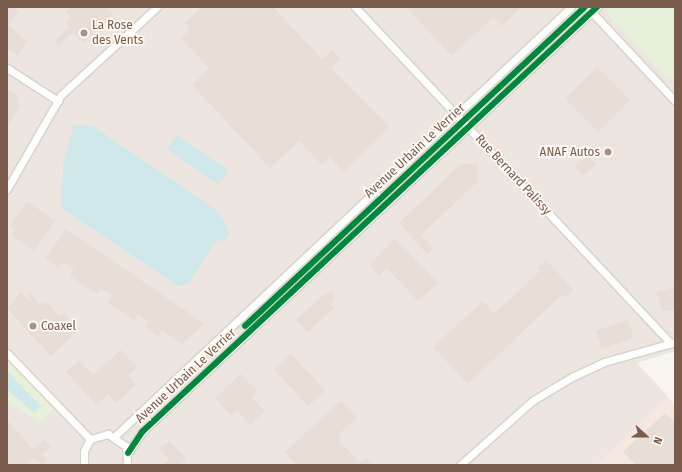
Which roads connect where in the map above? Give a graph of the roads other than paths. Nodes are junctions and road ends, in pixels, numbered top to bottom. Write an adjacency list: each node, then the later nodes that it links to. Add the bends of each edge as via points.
1 (157, 7): 6 (street)
2 (355, 7): 8 (street, Rue Bernard Palissy)
3 (571, 7): 8 (street, Avenue Urbain Le Verrier)
4 (592, 9): 7 (street); 9 (street, Avenue Urbain Le Verrier)
5 (7, 68): 6 (street)
6 (58, 101): 10 (street)
7 (675, 101)
8 (456, 114): 9 (street, Rue Bernard Palissy); 13 (street, Avenue Urbain Le Verrier)
9 (468, 128): 11 (street, Rue Bernard Palissy); 15 (street, Avenue Urbain Le Verrier, via 142,432)
10 (7, 189)
11 (673, 342): 18 (street, via 604,362 572,377 532,401)
12 (7, 353): 14 (street)
13 (115, 436): 14 (street, via 102,434); 15 (street)
14 (90, 439): 16 (street, via 84,451)
15 (128, 453): 17 (street)
16 (84, 465)
17 (127, 465)
18 (460, 465)

